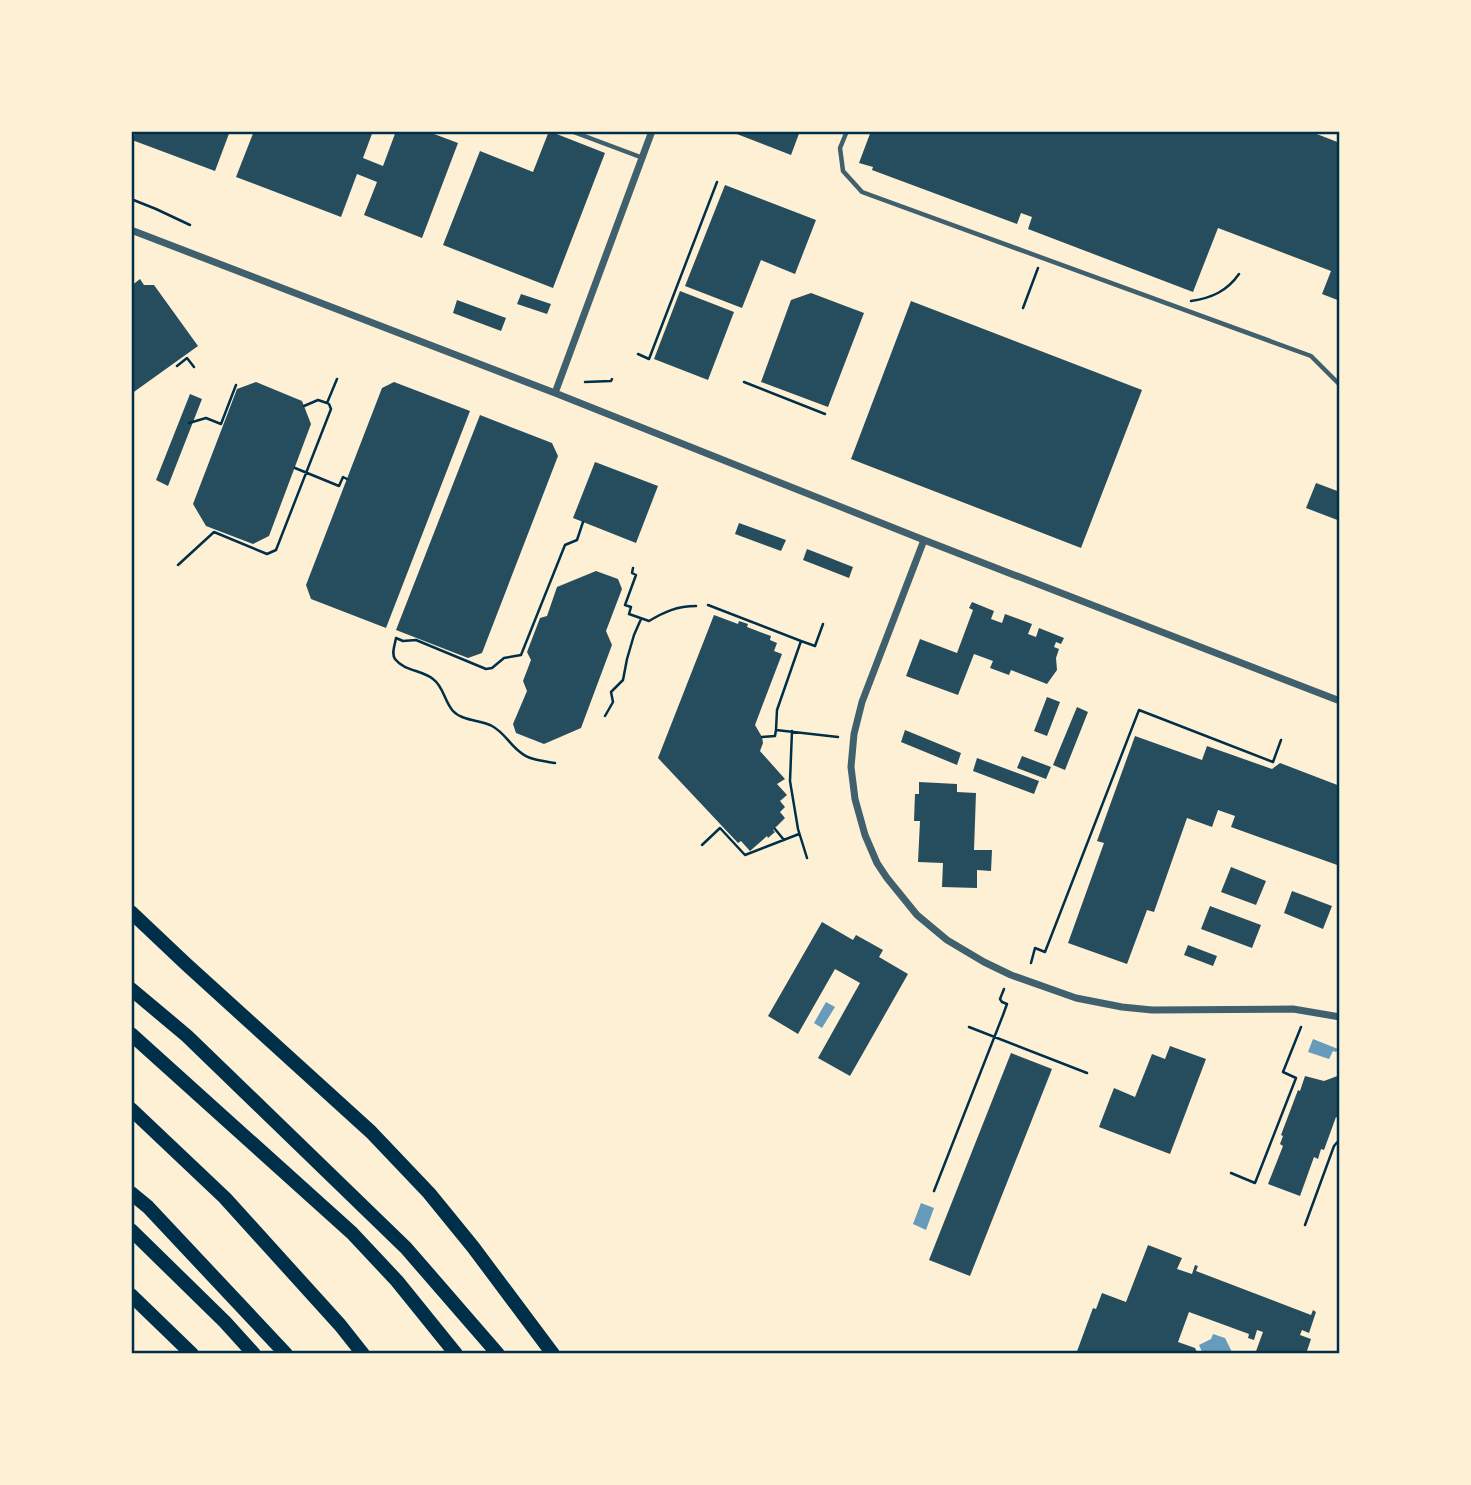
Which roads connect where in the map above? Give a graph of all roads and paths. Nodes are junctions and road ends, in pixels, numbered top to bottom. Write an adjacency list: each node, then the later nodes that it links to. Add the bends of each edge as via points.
1 (571, 131): 4 (lane)
2 (652, 131): 4 (street)
3 (847, 131): 21 (lane, via 841,148 843,171 862,192 1311,356)
4 (643, 158): 22 (street)
5 (718, 182): 13 (path, via 649,359)
6 (131, 199): 7 (path)
7 (190, 225)
8 (131, 230): 22 (street)
9 (1039, 265): 12 (path)
10 (1239, 274): 11 (path, via 1224,291)
11 (1191, 301)
12 (1023, 308)
13 (638, 354)
14 (177, 366): 15 (path, via 187,358)
15 (194, 367)
16 (337, 379): 23 (path)
17 (612, 379): 18 (path)
18 (585, 382)
19 (744, 382): 25 (path)
20 (236, 385): 26 (path, via 221,424 206,418)
21 (1340, 385)
22 (555, 393): 31 (street)
23 (327, 403): 24 (path, via 318,400); 28 (path, via 331,409)
24 (304, 406)
25 (825, 414)
26 (189, 423)
27 (295, 468): 28 (path)
28 (307, 473): 29 (path, via 339,486 343,477); 32 (path, via 273,553 251,549 214,532)
29 (347, 479)
30 (583, 522): 46 (path, via 577,540 565,545 521,655 486,668 416,640 396,638 393,654 406,668 435,680 456,714 493,726 530,758)
31 (924, 540): 39 (street); 56 (street, via 862,702 851,767 855,799 877,863 916,915 947,940 991,965 1076,998 1152,1010 1293,1009)
32 (178, 565)
33 (634, 568): 36 (path, via 636,575 625,605 631,607 629,614)
34 (708, 605): 38 (path)
35 (696, 606): 36 (path, via 682,606 649,621)
36 (641, 619): 40 (path, via 623,680 611,692 613,702)
37 (823, 624): 38 (path, via 815,646)
38 (801, 641): 41 (path, via 777,710)
39 (1340, 701)
40 (605, 716)
41 (776, 730): 42 (path); 43 (path, via 775,736)
42 (792, 731): 44 (path); 48 (path, via 790,781)
43 (762, 737)
44 (838, 737)
45 (1281, 740): 53 (path, via 1273,762 1139,710 1045,952 1035,948)
46 (555, 763)
47 (775, 829): 49 (path)
48 (799, 834): 49 (path); 51 (path)
49 (784, 840): 50 (path, via 745,855 720,828)
50 (702, 845)
51 (807, 858)
52 (131, 912): 76 (highway, via 371,1132 429,1193)
53 (1031, 962)
54 (131, 989): 75 (highway, via 187,1036 406,1248)
55 (1004, 989): 60 (path, via 1000,999 1007,1004)
56 (1340, 1017)
57 (969, 1027): 60 (path)
58 (1301, 1027): 64 (path, via 1283,1072 1296,1078 1255,1183)
59 (131, 1034): 74 (highway, via 352,1233)
60 (995, 1037): 61 (path); 65 (path)
61 (1087, 1073)
62 (131, 1109): 73 (highway, via 225,1198)
63 (1340, 1139): 67 (path)
64 (1231, 1173)
65 (934, 1191)
66 (131, 1192): 72 (highway)
67 (1305, 1225)
68 (131, 1230): 71 (highway)
69 (131, 1295): 70 (highway)
70 (191, 1354)
71 (254, 1354)
72 (286, 1354)
73 (363, 1354)
74 (456, 1354)
75 (498, 1354)
76 (553, 1354)

